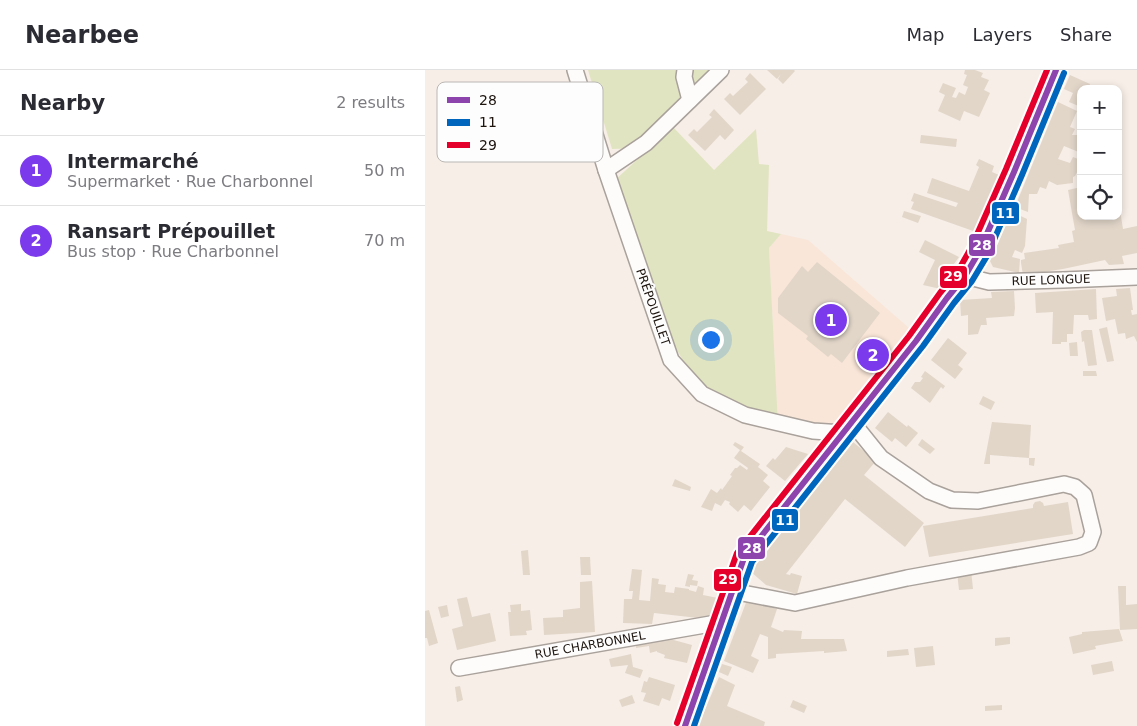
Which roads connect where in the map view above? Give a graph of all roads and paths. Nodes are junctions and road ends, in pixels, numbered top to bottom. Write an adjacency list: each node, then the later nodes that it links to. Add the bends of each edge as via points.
1 (575, 70): 5 (street, PRÉPOUILLET)
2 (685, 70): 6 (street, via 683,77)
3 (721, 70): 6 (street)
4 (1056, 70): 9 (street, via 983,243)
5 (579, 82)
6 (690, 100): 8 (street, via 646,143)
7 (603, 160): 8 (street, PRÉPOUILLET)
8 (606, 170): 11 (street, PRÉPOUILLET, via 671,360 702,394 745,415 813,431)
9 (965, 276): 10 (street, RUE LONGUE, via 989,282); 11 (street)
10 (1137, 277)
11 (847, 428): 12 (street, via 744,558); 12 (street, via 881,458 929,491 953,500 978,502 1064,484 1075,487 1084,495 1093,532 1089,543 795,603)
12 (732, 591): 13 (street)
13 (722, 622): 14 (street, RUE CHARBONNEL); 15 (street)
14 (459, 668)
15 (685, 726)

